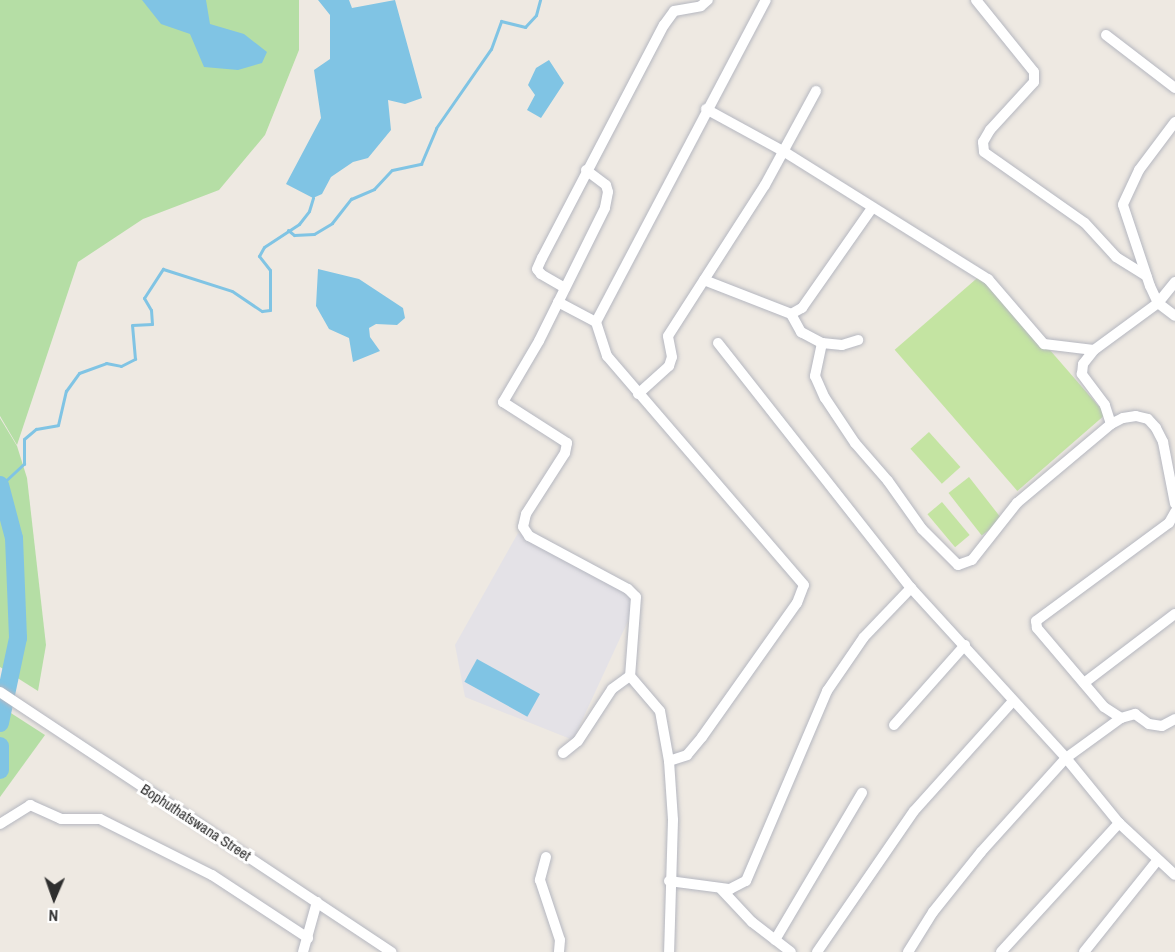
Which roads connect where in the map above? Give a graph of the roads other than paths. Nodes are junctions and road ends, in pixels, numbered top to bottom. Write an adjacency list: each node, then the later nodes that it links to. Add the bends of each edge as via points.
1 (708, 0): 10 (street, via 701,6 674,11)
2 (766, 0): 7 (street)
3 (976, 0): 12 (street, via 1034,72 1034,81 990,130 983,142 984,152 1085,223 1116,257)
4 (1106, 34): 5 (street)
5 (1175, 88)
6 (816, 92): 9 (street)
7 (706, 110): 9 (street); 20 (street)
8 (1175, 122): 12 (street, via 1124,198 1124,214)
9 (783, 151): 11 (street); 13 (street)
10 (586, 170): 15 (street, via 601,180 608,192 605,208); 15 (street, via 537,269)
11 (872, 208): 18 (street, via 802,308); 24 (street, via 988,279 1044,344)
12 (1148, 276): 17 (street)
13 (704, 280): 18 (street); 25 (street, via 668,336 672,357 669,366)
14 (1175, 282): 17 (street)
15 (565, 288): 16 (street)
16 (558, 302): 20 (street); 32 (street, via 503,402 567,443 565,453 526,514 523,527 529,536 636,597)
17 (1158, 303): 19 (street); 24 (street)
18 (791, 314): 23 (street, via 801,332)
19 (1175, 316)
20 (596, 322): 25 (street, via 607,356)
21 (858, 340): 23 (street, via 842,345)
22 (718, 343): 29 (street)
23 (822, 343): 26 (street, via 815,376 825,398 922,529 958,565 972,560 1017,503)
24 (1094, 350): 26 (street, via 1083,364 1082,374 1105,405)
25 (638, 394): 41 (street, via 804,585 797,603 702,737 687,755)
26 (1111, 424): 27 (street, via 1136,416 1148,419 1163,442)
27 (1175, 504)
28 (1175, 512): 33 (street, via 1169,523 1036,621 1036,628)
29 (911, 588): 31 (street); 49 (street, via 843,664 811,725 746,881 739,887)
30 (1175, 614): 33 (street)
31 (964, 645): 35 (street); 38 (street)
32 (630, 676): 39 (street, via 612,689 578,741); 41 (street, via 660,711)
33 (1084, 682): 36 (street, via 1104,707)
34 (0, 692): 50 (street, Bophuthatswana Street)
35 (1013, 701): 40 (street); 58 (street, via 914,811)
36 (1121, 718): 37 (street, via 1135,714 1149,724 1162,726); 40 (street)
37 (1175, 719)
38 (894, 725)
39 (563, 753)
40 (1066, 758): 44 (street); 59 (street, via 981,852 933,912)
41 (669, 761): 48 (street, via 674,820)
42 (862, 793): 52 (street)
43 (0, 824): 51 (street, via 30,805 61,819 100,819 212,875)
44 (1119, 824): 46 (street); 60 (street)
45 (546, 857): 55 (street, via 540,880 560,940)
46 (1157, 861): 47 (street); 61 (street)
47 (1175, 875)
48 (669, 881): 49 (street); 56 (street)
49 (721, 889): 52 (street)
50 (317, 902): 51 (street); 54 (street, Bophuthatswana Street)
51 (308, 938): 53 (street)
52 (775, 940): 57 (street)
53 (303, 952)
54 (391, 952)
55 (559, 952)
56 (669, 952)
57 (791, 952)
58 (817, 952)
59 (908, 952)
60 (1001, 952)
61 (1084, 952)

